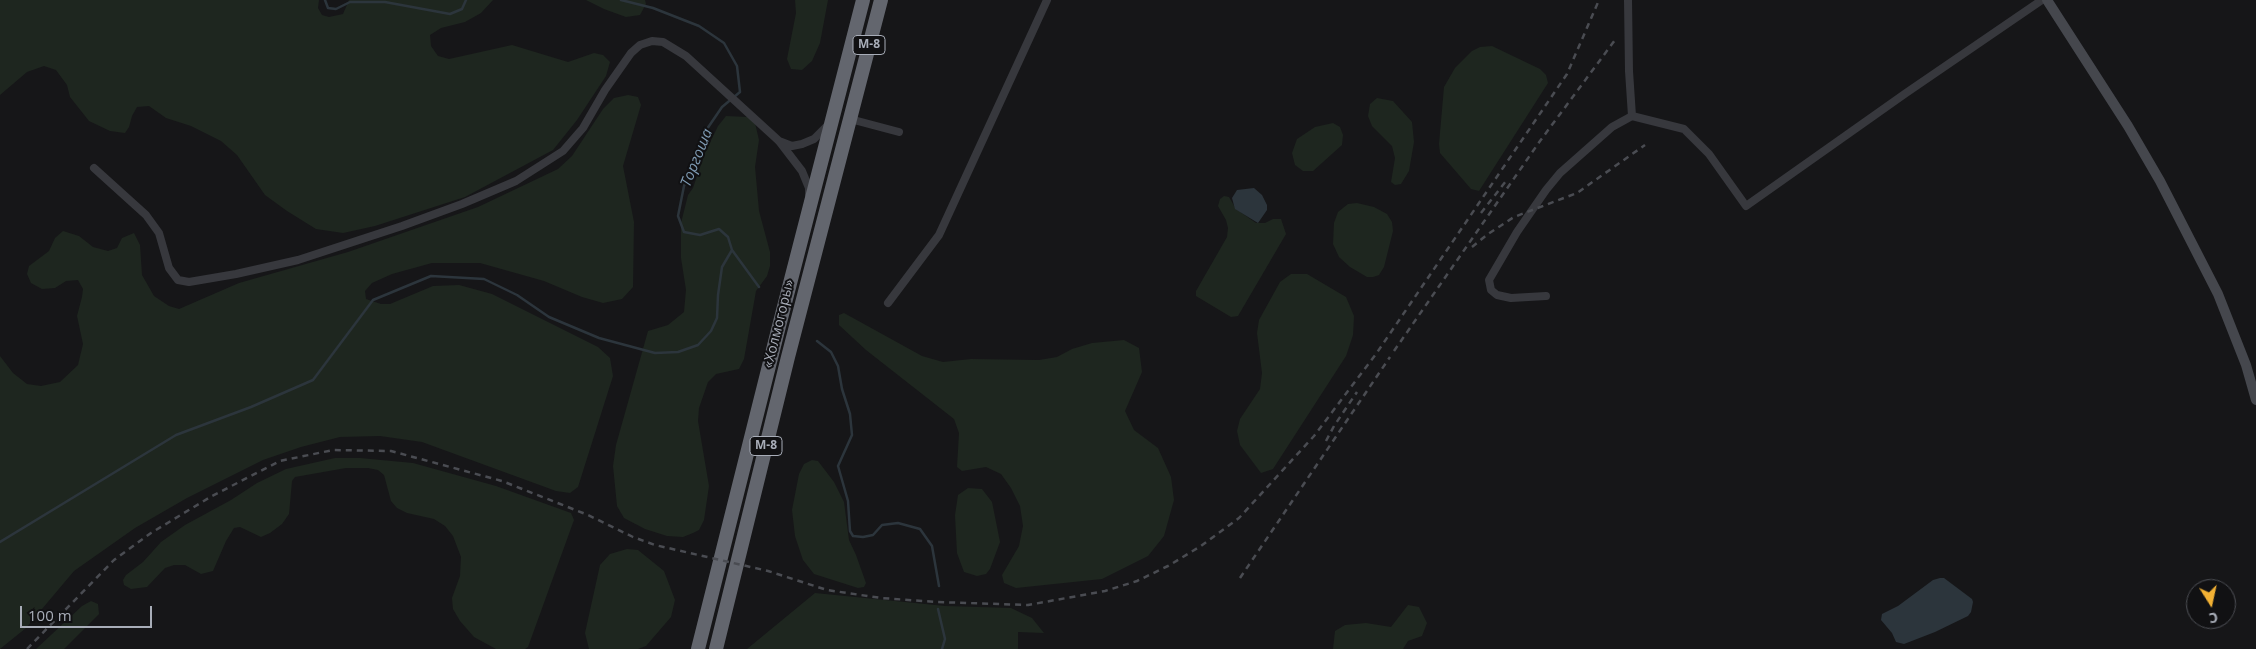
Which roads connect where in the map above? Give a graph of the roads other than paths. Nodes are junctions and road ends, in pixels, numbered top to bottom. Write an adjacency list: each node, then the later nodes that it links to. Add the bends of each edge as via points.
1 (863, 0): 8 (highway, «Холмогоры» / М-8)
2 (882, 0): 9 (highway, М-8)
3 (1047, 0): 15 (street, via 939,235)
4 (1628, 0): 7 (street)
5 (2042, 0): 7 (street, via 1746,206 1709,154 1684,129)
6 (2047, 0): 16 (street, via 2160,181 2218,294)
7 (1632, 116): 14 (street, via 1598,138 1560,173 1516,232 1489,280 1491,290 1497,295 1511,298)
8 (832, 117): 11 (street, via 824,131 802,144 792,146); 13 (highway, «Холмогоры» / М-8)
9 (850, 119): 10 (street); 18 (highway, «Холмогоры» / М-8)
10 (899, 132)
11 (779, 141): 12 (street, via 686,56 663,42 652,41 631,53 583,128 563,151 516,181 462,204 298,260 189,282 178,280 169,268 159,233 146,214); 13 (street, via 806,178)
12 (94, 168)
13 (810, 208): 17 (highway, «Холмогоры» / М-8)
14 (1546, 296)
15 (888, 303)
16 (2256, 400)
17 (698, 649)
18 (716, 649)

